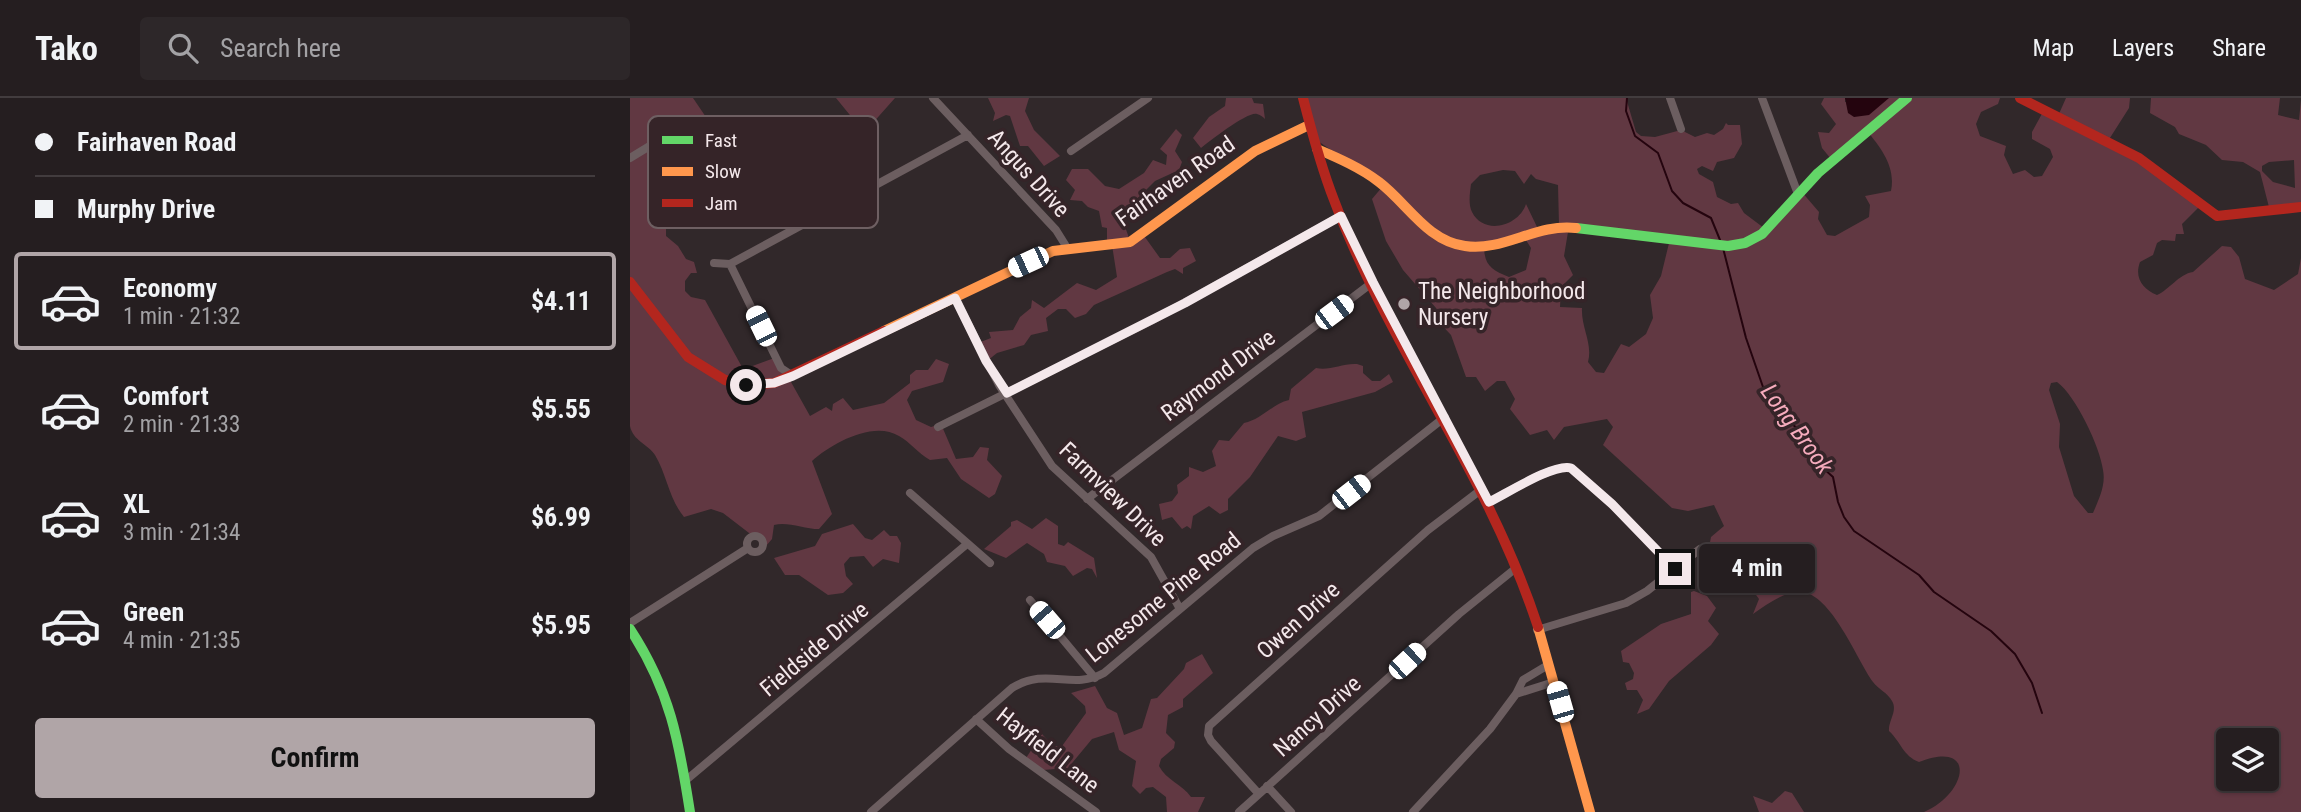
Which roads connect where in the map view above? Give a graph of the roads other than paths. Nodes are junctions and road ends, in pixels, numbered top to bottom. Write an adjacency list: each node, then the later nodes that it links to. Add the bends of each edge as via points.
1 (933, 98): 10 (street, Angus Drive)
2 (1148, 98): 13 (street)
3 (1304, 98): 8 (street)
4 (1670, 98): 9 (street)
5 (1762, 98): 16 (street)
6 (1906, 98): 16 (street)
7 (2020, 98): 17 (street, via 2139,158 2217,216)
8 (1309, 125): 12 (street); 20 (street, Fairhaven Road, via 1255,151 1130,242)
9 (1681, 129)
10 (968, 135): 15 (street); 20 (street, Angus Drive)
11 (648, 147): 14 (street)
12 (1317, 149): 16 (street, via 1380,183 1433,231 1462,246 1488,246 1553,226 1737,245 1762,234); 18 (street)
13 (1070, 150)
14 (630, 158)
15 (878, 184)
16 (1798, 194)
17 (2301, 207)
18 (1341, 216): 24 (street); 27 (street, via 1185,303)
19 (796, 228): 22 (street)
20 (1066, 246): 25 (street, Fairhaven Road)
21 (714, 263): 22 (street)
22 (730, 264): 26 (street, via 781,368)
23 (630, 282): 26 (street, Fairhaven Road, via 691,362 710,375 757,386)
24 (1373, 282): 28 (street); 32 (street, Raymond Drive)
25 (955, 298): 26 (street, Fairhaven Road); 27 (street, Farmview Drive)
26 (793, 376)
27 (1007, 393): 29 (street); 32 (street, Farmview Drive, via 1052,466)
28 (1446, 417): 30 (street); 41 (street, Lonesome Pine Road, via 1319,516 1263,541)
29 (938, 427)
30 (1482, 489): 33 (street); 52 (street, Owen Drive, via 1428,530 1209,726 1211,741)
31 (910, 492): 34 (street)
32 (1087, 499): 41 (street, Farmview Drive, via 1151,557)
33 (1489, 502): 38 (street); 39 (street, via 1550,472 1571,468)
34 (967, 544): 37 (street); 50 (street, Fieldside Drive)
35 (748, 548): 42 (street)
36 (1700, 549): 39 (street)
37 (990, 564)
38 (1516, 568): 44 (street); 51 (street, Nancy Drive)
39 (1675, 569): 44 (street, via 1626,603)
40 (1030, 600): 46 (street)
41 (1180, 609): 46 (street, Lonesome Pine Road)
42 (630, 623)
43 (630, 629): 50 (street, via 668,696 680,734)
44 (1537, 630): 45 (street)
45 (1548, 665): 47 (street); 48 (street, via 1528,674)
46 (1095, 678): 49 (street, Lonesome Pine Road, via 1031,678)
47 (1554, 682): 48 (street); 59 (street)
48 (1516, 694): 58 (street)
49 (976, 719): 54 (street, Lonesome Pine Road); 55 (street, Hayfield Lane)
50 (685, 781): 53 (street)
51 (1267, 786): 52 (street, Nancy Drive); 57 (street)
52 (1258, 793): 56 (street, Nancy Drive)
53 (690, 812)
54 (871, 812)
55 (1096, 812)
56 (1239, 812)
57 (1292, 812)
58 (1413, 812)
59 (1590, 812)

